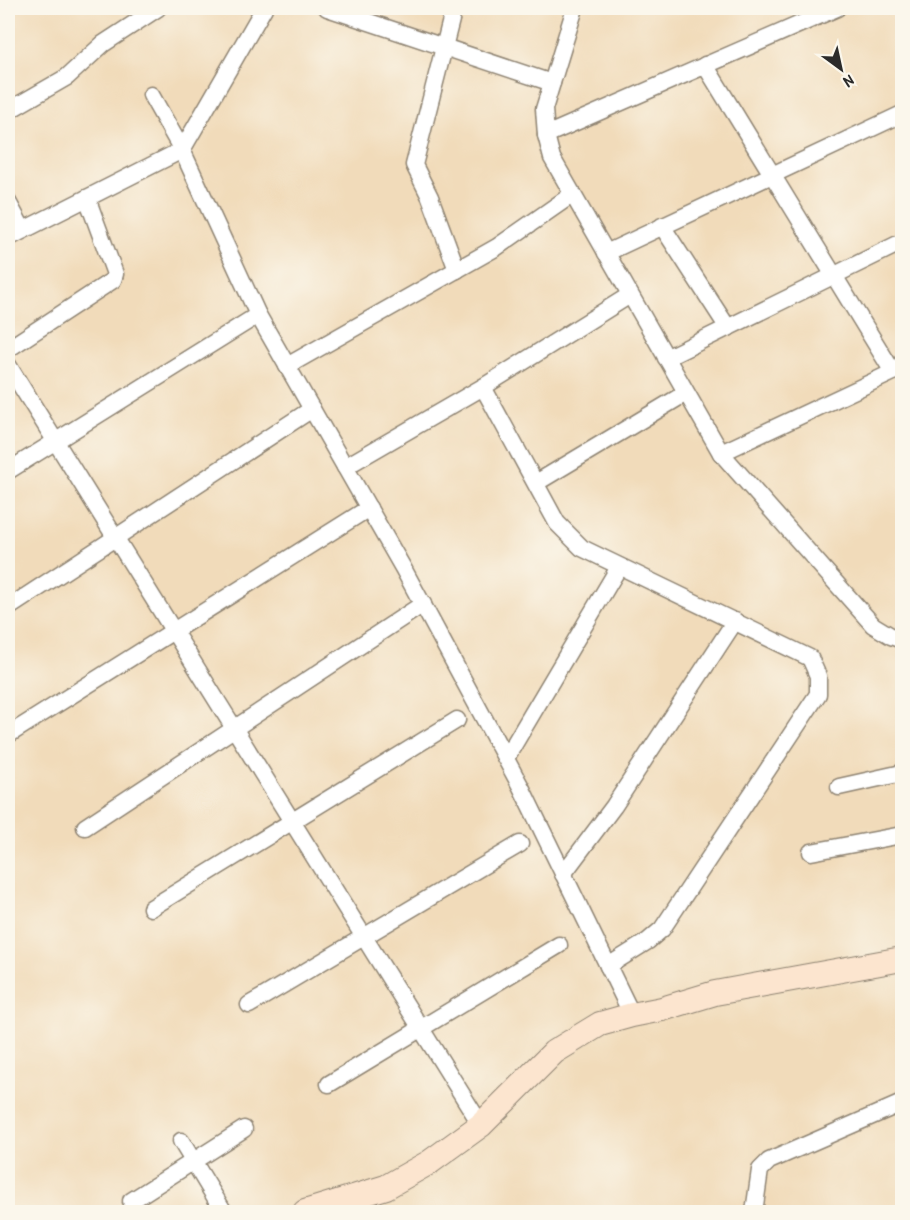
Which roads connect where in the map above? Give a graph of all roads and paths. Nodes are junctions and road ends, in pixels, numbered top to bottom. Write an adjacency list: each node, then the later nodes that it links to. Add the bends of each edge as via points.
1 (158, 8): 11 (street, via 103,44 67,77)
2 (264, 8): 14 (street)
3 (327, 8): 7 (street)
4 (454, 8): 7 (street)
5 (574, 8): 9 (street)
6 (837, 8): 8 (street)
7 (444, 47): 9 (street); 24 (street, via 414,165)
8 (705, 65): 13 (street); 15 (street)
9 (552, 83): 13 (street, via 544,109)
10 (151, 95): 14 (street)
11 (8, 111)
12 (903, 114): 15 (street)
13 (546, 135): 16 (street, via 552,158)
14 (182, 150): 17 (street); 27 (street)
15 (773, 174): 19 (street); 25 (street)
16 (573, 194): 23 (street); 24 (street)
17 (87, 198): 20 (street); 29 (street, via 115,274 113,280)
18 (8, 202): 20 (street)
19 (663, 226): 23 (street); 28 (street)
20 (23, 230): 21 (street)
21 (8, 238)
22 (903, 242): 25 (street)
23 (606, 253): 26 (street)
24 (456, 270): 32 (street)
25 (835, 275): 28 (street); 33 (street)
26 (630, 295): 30 (street); 34 (street)
27 (258, 315): 32 (street); 37 (street)
28 (728, 328): 30 (street)
29 (8, 349)
30 (666, 358): 35 (street)
31 (8, 365): 37 (street)
32 (287, 366): 36 (street)
33 (898, 370): 38 (street)
34 (483, 387): 39 (street); 41 (street)
35 (686, 393): 38 (street); 41 (street)
36 (312, 408): 39 (street); 43 (street)
37 (56, 442): 40 (street); 43 (street)
38 (721, 453): 49 (street, via 873,625)
39 (345, 467): 42 (street)
40 (8, 471)
41 (536, 483): 44 (street, via 557,523 582,548)
42 (369, 508): 45 (street); 48 (street)
43 (115, 538): 46 (street); 48 (street)
44 (619, 567): 47 (street); 53 (street)
45 (423, 604): 51 (street); 53 (street)
46 (8, 608)
47 (735, 621): 61 (street, via 614,806); 66 (street, via 810,658 818,676 818,694 662,929)
48 (173, 631): 51 (street); 52 (street)
49 (903, 640)
50 (457, 720): 56 (street)
51 (234, 729): 56 (street); 57 (street)
52 (8, 735)
53 (506, 758): 61 (street)
54 (903, 773): 55 (street)
55 (839, 787)
56 (292, 822): 62 (street); 63 (street)
57 (85, 827)
58 (903, 835): 60 (street)
59 (520, 844): 63 (street)
60 (811, 852)
61 (563, 874): 66 (street)
62 (151, 908)
63 (364, 937): 67 (street); 69 (street)
64 (559, 945): 69 (street)
65 (903, 959): 68 (street, via 715,993)
66 (608, 966): 68 (street)
67 (249, 1005)
68 (632, 1015): 72 (street, via 600,1024 554,1052)
69 (421, 1029): 70 (street); 72 (street)
70 (329, 1084)
71 (903, 1102): 79 (street, via 769,1161 760,1170)
72 (481, 1125): 78 (street, via 430,1162 386,1187)
73 (244, 1130): 75 (street)
74 (181, 1141): 75 (street)
75 (193, 1162): 76 (street); 77 (street)
76 (131, 1202)
77 (224, 1212)
78 (305, 1212)
79 (754, 1212)

